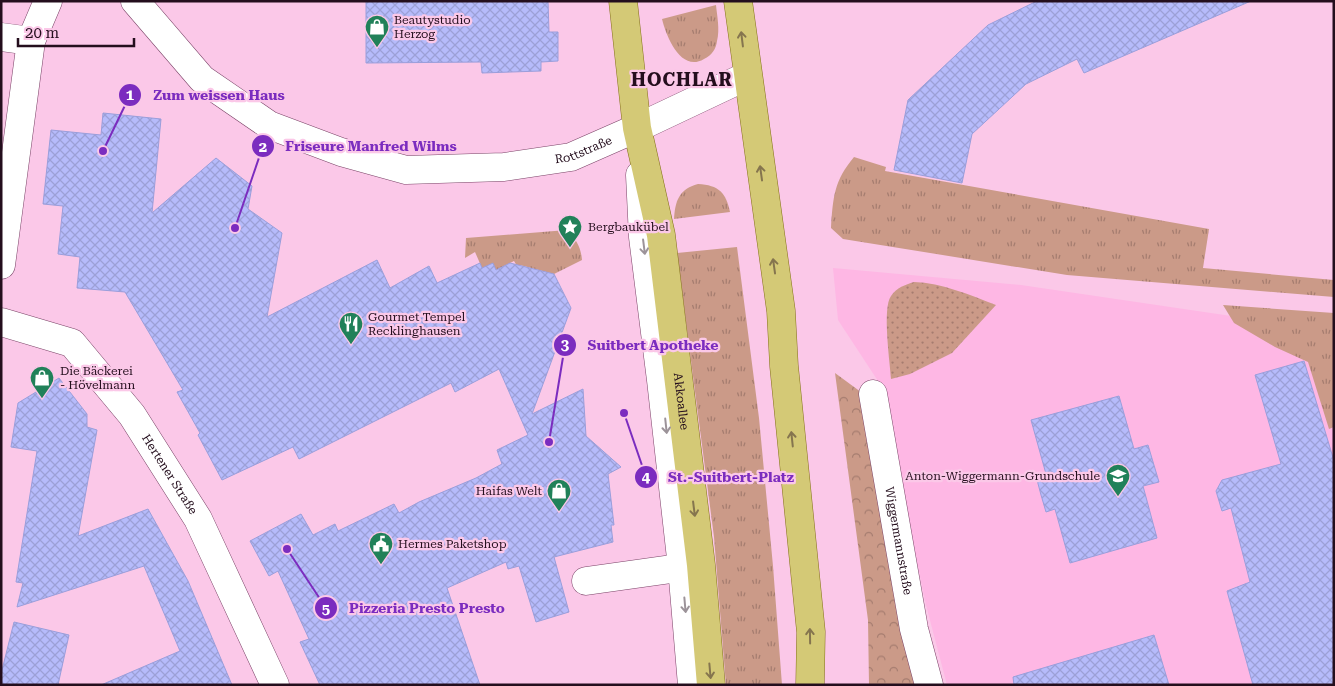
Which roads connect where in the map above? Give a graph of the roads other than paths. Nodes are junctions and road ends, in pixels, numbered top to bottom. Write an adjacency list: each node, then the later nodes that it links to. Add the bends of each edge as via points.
1 (48, 1): 6 (street)
2 (135, 1): 8 (street, Rottstraße, via 202,79 269,124 341,152 406,170 504,167 571,157)
3 (623, 1): 8 (main road, Akkoallee)
4 (738, 1): 7 (main road, one-way to 4)
5 (1, 37): 6 (street)
6 (31, 41): 9 (street)
7 (747, 76): 8 (street, Rottstraße); 17 (main road, one-way to 7, via 811,632 781,311)
8 (637, 128): 12 (main road, Akkoallee, one-way to 12, via 661,235)
9 (1, 265)
10 (1, 322): 14 (street, Hertener Straße, via 72,343 132,415 198,519)
11 (873, 394): 18 (street, Wiggermannstraße, via 914,629)
12 (692, 566): 13 (street); 15 (street, one-way to 15); 16 (main road, Akkoallee, one-way to 16)
13 (586, 581)
14 (276, 685)
15 (692, 685)
16 (711, 685)
17 (810, 685)
18 (929, 685)

